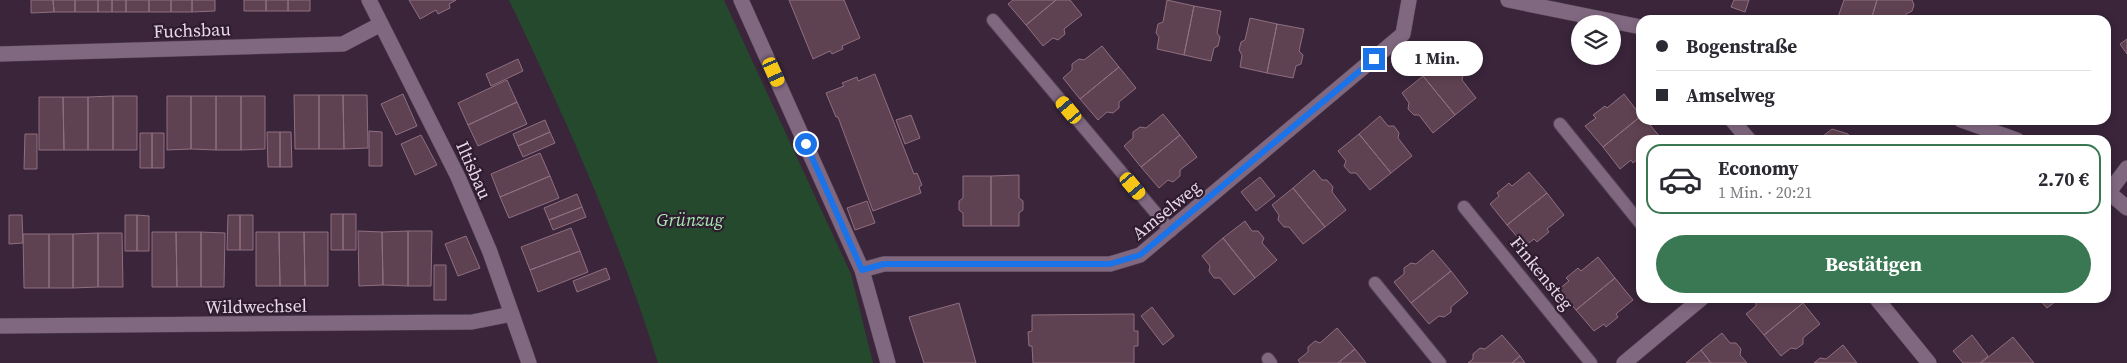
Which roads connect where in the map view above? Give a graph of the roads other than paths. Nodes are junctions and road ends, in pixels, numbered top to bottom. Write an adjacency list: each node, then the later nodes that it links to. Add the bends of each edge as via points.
1 (369, 0): 6 (street, Iltisbau)
2 (742, 0): 21 (street)
3 (1409, 0): 20 (street, Amselweg, via 1403,34)
4 (1508, 0): 7 (street)
5 (993, 20): 20 (lane)
6 (381, 24): 8 (street, Fuchsbau, via 343,44); 25 (street, Iltisbau, via 458,177)
7 (1636, 26)
8 (0, 54)
9 (1560, 124): 19 (lane)
10 (1736, 125): 12 (street)
11 (1975, 125): 13 (street)
12 (1745, 135)
13 (2003, 135)
14 (2127, 168): 15 (street)
15 (2111, 186)
16 (2111, 194): 18 (street)
17 (1464, 207): 30 (lane, Finkensteg)
18 (2127, 208)
19 (1636, 218)
20 (1171, 231): 21 (street, Amselweg, via 1140,255 1110,264 884,264)
21 (862, 270): 28 (street)
22 (1375, 283): 29 (lane)
23 (1695, 303): 31 (street)
24 (1880, 303): 32 (street)
25 (512, 314): 26 (street, Wildwechsel, via 472,322); 27 (street, Iltisbau)
26 (0, 326)
27 (529, 363)
28 (888, 363)
29 (1440, 363)
30 (1592, 363)
31 (1624, 363)
32 (1929, 363)

